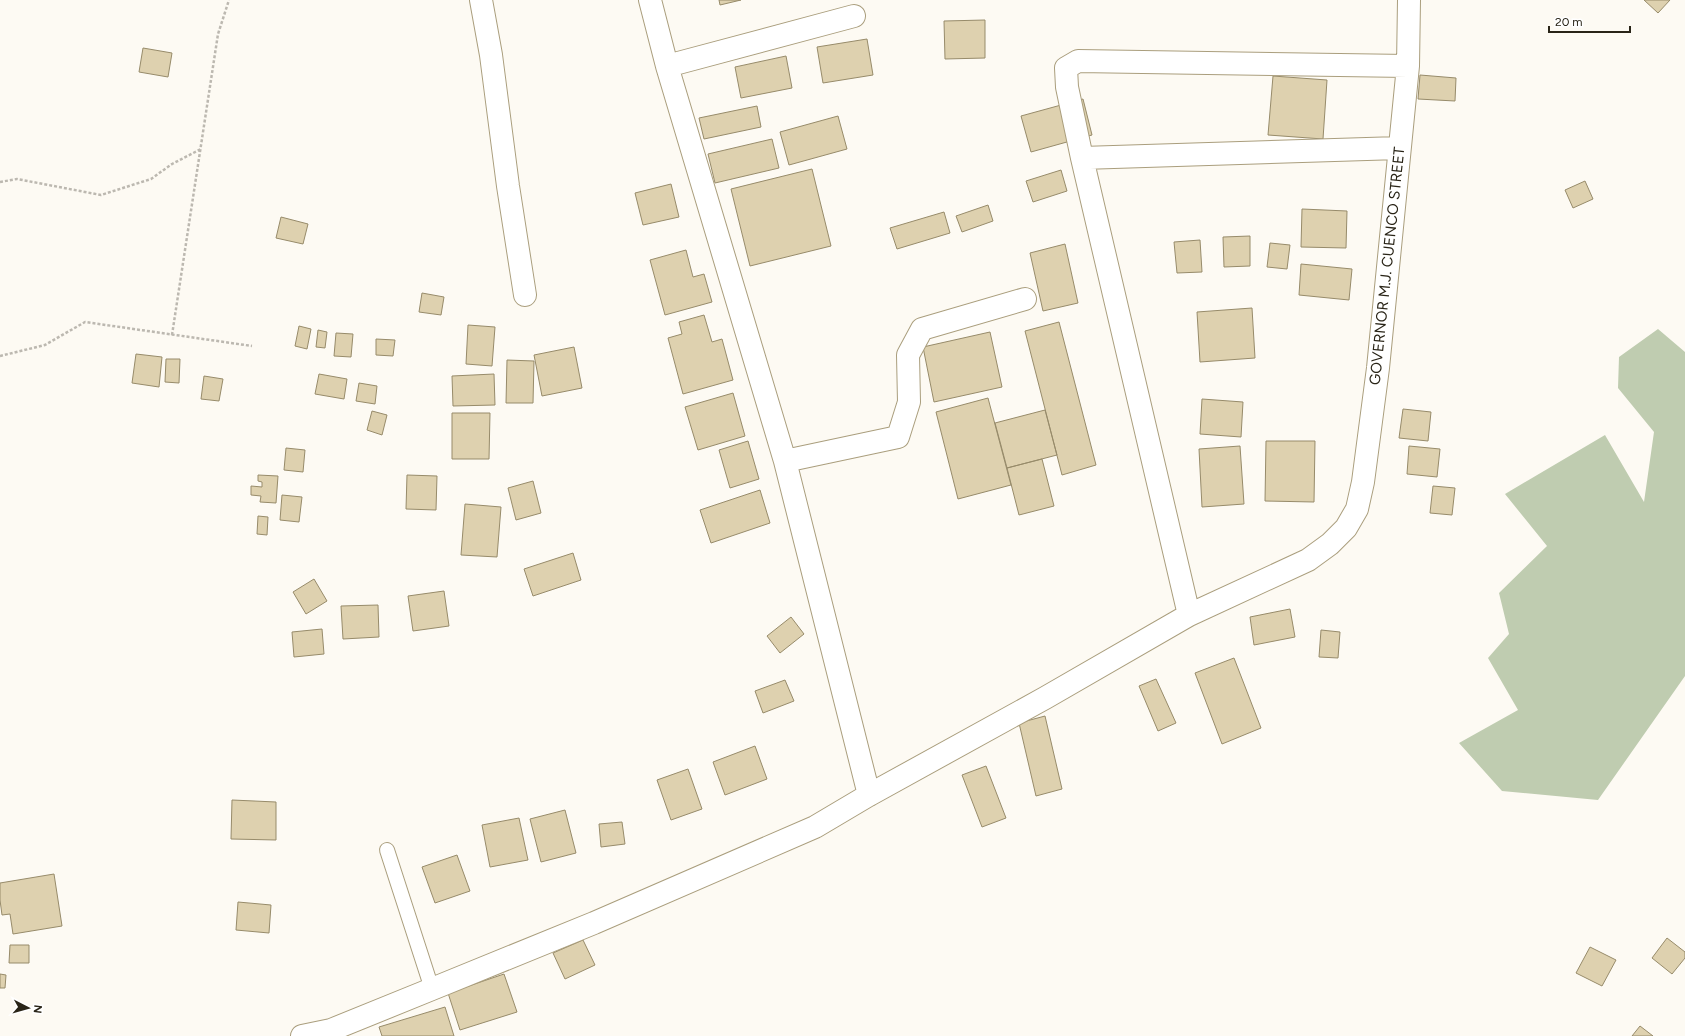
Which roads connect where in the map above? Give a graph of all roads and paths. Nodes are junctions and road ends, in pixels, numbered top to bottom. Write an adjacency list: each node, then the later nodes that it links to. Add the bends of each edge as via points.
1 (230, 0): 9 (path, via 218,34)
2 (481, 0): 12 (street)
3 (650, 0): 6 (street)
4 (1409, 0): 7 (street, GOVERNOR M.J. CUENCO STREET)
5 (854, 16): 6 (street)
6 (667, 66): 17 (street)
7 (1408, 66): 8 (street, GOVERNOR M.J. CUENCO STREET); 10 (street, via 1078,61 1066,68 1067,87)
8 (1399, 148): 10 (street); 18 (street, GOVERNOR M.J. CUENCO STREET, via 1378,368 1363,482 1356,509 1346,528 1308,560)
9 (202, 149): 11 (path, via 172,164 151,179 101,195 17,179); 14 (path)
10 (1082, 158): 18 (street)
11 (0, 182)
12 (526, 295)
13 (1025, 299): 17 (street, via 922,329 908,355 909,402 898,437)
14 (172, 335): 15 (path); 16 (path, via 85,322 45,346)
15 (252, 346)
16 (0, 356)
17 (785, 461): 19 (street)
18 (1189, 615): 19 (street, GOVERNOR M.J. CUENCO STREET)
19 (869, 795): 21 (street, GOVERNOR M.J. CUENCO STREET, via 815,827 594,923)
20 (387, 850): 21 (lane)
21 (432, 989): 22 (street, GOVERNOR M.J. CUENCO STREET, via 331,1030)
22 (302, 1036)

